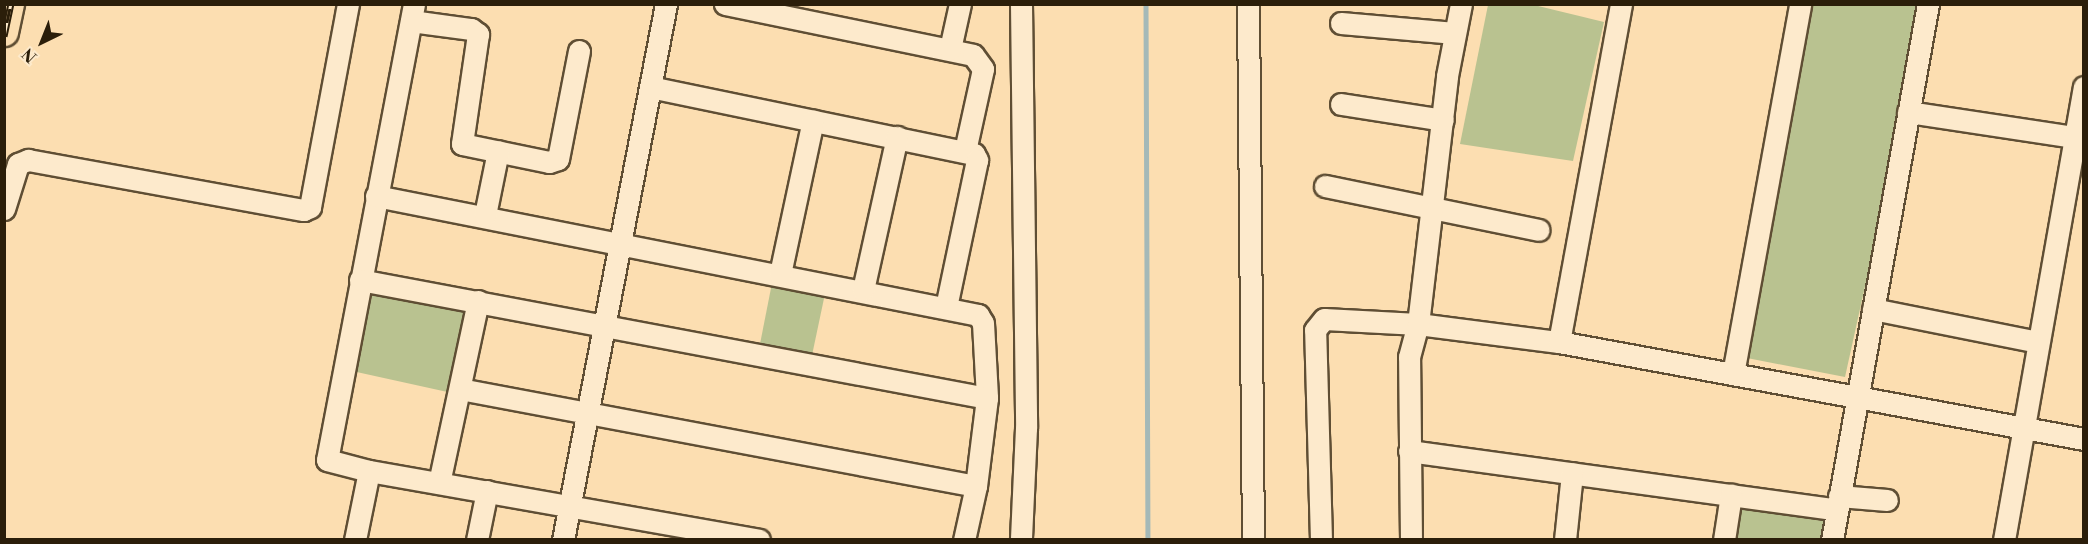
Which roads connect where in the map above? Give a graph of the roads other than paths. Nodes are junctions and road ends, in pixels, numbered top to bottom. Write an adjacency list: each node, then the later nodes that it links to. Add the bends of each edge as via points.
1 (10, 4): 15 (main road)
2 (348, 4): 31 (street, via 310,207 304,210 28,160 18,164)
3 (666, 4): 19 (street)
4 (724, 4): 13 (street)
5 (960, 4): 17 (street)
6 (1021, 4): 70 (street, via 1026,428)
7 (1248, 4): 71 (street)
8 (1461, 4): 16 (street)
9 (1621, 4): 44 (street)
10 (1800, 4): 46 (street)
11 (1928, 4): 22 (street)
12 (412, 13): 27 (street, via 478,34 460,141 465,146); 30 (street)
13 (811, 13): 17 (street)
14 (1341, 23): 16 (street)
15 (4, 32)
16 (1455, 33): 24 (street)
17 (950, 49): 28 (street, via 973,55 982,69)
18 (579, 51): 27 (street, via 558,159 549,162)
19 (650, 87): 23 (street); 35 (street)
20 (2084, 87): 26 (street)
21 (1341, 104): 24 (street)
22 (1908, 112): 26 (street); 41 (street)
23 (813, 120): 25 (street); 36 (street)
24 (1443, 120): 32 (street)
25 (897, 136): 28 (street); 38 (street)
26 (2074, 137): 45 (street)
27 (498, 151): 33 (street)
28 (965, 151): 40 (street, via 977,160)
29 (1324, 186): 32 (street)
30 (376, 195): 33 (street); 37 (street)
31 (4, 209)
32 (1434, 210): 34 (street); 42 (street)
33 (485, 215): 35 (street)
34 (1539, 230)
35 (621, 242): 36 (street); 43 (street)
36 (780, 274): 38 (street)
37 (360, 280): 39 (street); 54 (street, via 325,454 327,460)
38 (863, 290): 40 (street)
39 (478, 301): 43 (street); 47 (street)
40 (946, 307): 49 (street, via 974,313 983,323)
41 (1873, 309): 45 (street); 48 (street)
42 (1418, 324): 44 (street); 53 (street, via 1409,357); 72 (street, via 1324,319 1317,324)
43 (604, 326): 49 (street); 50 (street)
44 (1559, 342): 46 (street)
45 (2038, 342): 51 (street)
46 (1733, 374): 48 (street)
47 (460, 389): 50 (street); 56 (street)
48 (1857, 397): 51 (street); 61 (street)
49 (987, 398): 57 (street)
50 (589, 413): 57 (street); 62 (street)
51 (2023, 428): 52 (street); 77 (street)
52 (2084, 439)
53 (1409, 451): 55 (street); 73 (street)
54 (369, 471): 56 (street); 65 (street)
55 (1572, 473): 59 (street); 74 (street)
56 (439, 483): 58 (street)
57 (976, 486): 69 (street)
58 (487, 491): 62 (street); 66 (street)
59 (1731, 495): 61 (street); 75 (street)
60 (1887, 500): 61 (street)
61 (1838, 503): 76 (street)
62 (570, 506): 63 (street); 67 (street)
63 (651, 530): 64 (street)
64 (736, 538): 68 (street)
65 (355, 540)
66 (477, 540)
67 (563, 540)
68 (759, 540)
69 (964, 540)
70 (1021, 540)
71 (1252, 540)
72 (1321, 540)
73 (1411, 540)
74 (1565, 540)
75 (1724, 540)
76 (1832, 540)
77 (2004, 540)

